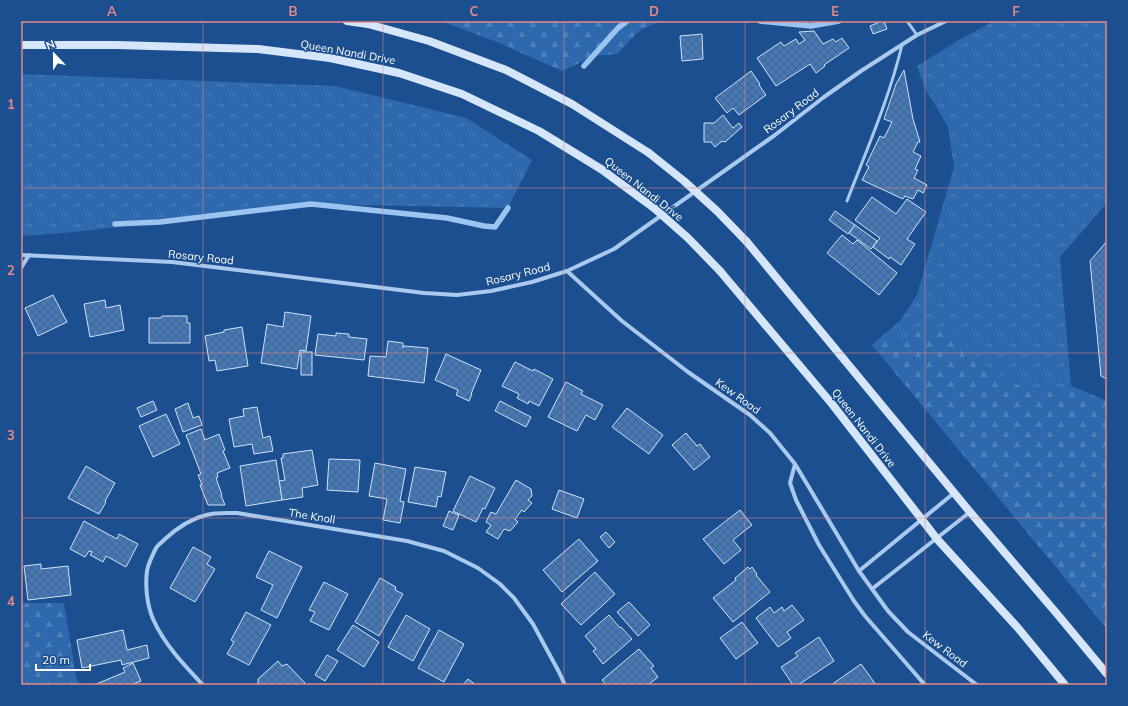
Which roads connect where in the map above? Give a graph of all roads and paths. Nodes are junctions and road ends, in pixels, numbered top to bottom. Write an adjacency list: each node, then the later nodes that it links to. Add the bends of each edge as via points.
1 (347, 21): 13 (main road, bridge, via 368,24 429,41 506,70 572,104 649,153 684,181 747,242)
2 (908, 21): 4 (lane)
3 (946, 21): 4 (street, Rosary Road)
4 (917, 35): 6 (street, Rosary Road)
5 (21, 45): 15 (main road, Queen Nandi Drive, bridge, via 258,49 330,58 399,73 462,94 539,132 601,169 654,208 688,238 720,271 832,404)
6 (902, 45): 7 (lane, via 888,92); 11 (street, Rosary Road, via 849,79 614,249)
7 (847, 200)
8 (21, 255): 9 (street, Rosary Road)
9 (30, 255): 10 (street); 11 (street, Rosary Road, via 172,262 457,295 532,282)
10 (21, 268)
11 (567, 271): 12 (street, Kew Road, via 622,321 688,372 750,414)
12 (795, 464): 17 (street, Kew Road); 22 (street, via 790,483 819,545 865,616)
13 (954, 493): 14 (main road); 15 (street)
14 (970, 512): 16 (street); 19 (main road)
15 (921, 520): 16 (main road, Queen Nandi Drive); 17 (street)
16 (937, 539): 18 (street); 24 (main road, Queen Nandi Drive)
17 (859, 571): 18 (street, Kew Road)
18 (872, 589): 23 (street, Kew Road, via 908,632)
19 (1107, 674)
20 (203, 685): 21 (street, The Knoll, via 160,634 148,597 147,570 157,547 176,528 195,518 219,513 237,513 391,538 444,551 478,568 514,598 533,624)
21 (565, 685)
22 (925, 685)
23 (977, 685)
24 (1066, 685)

